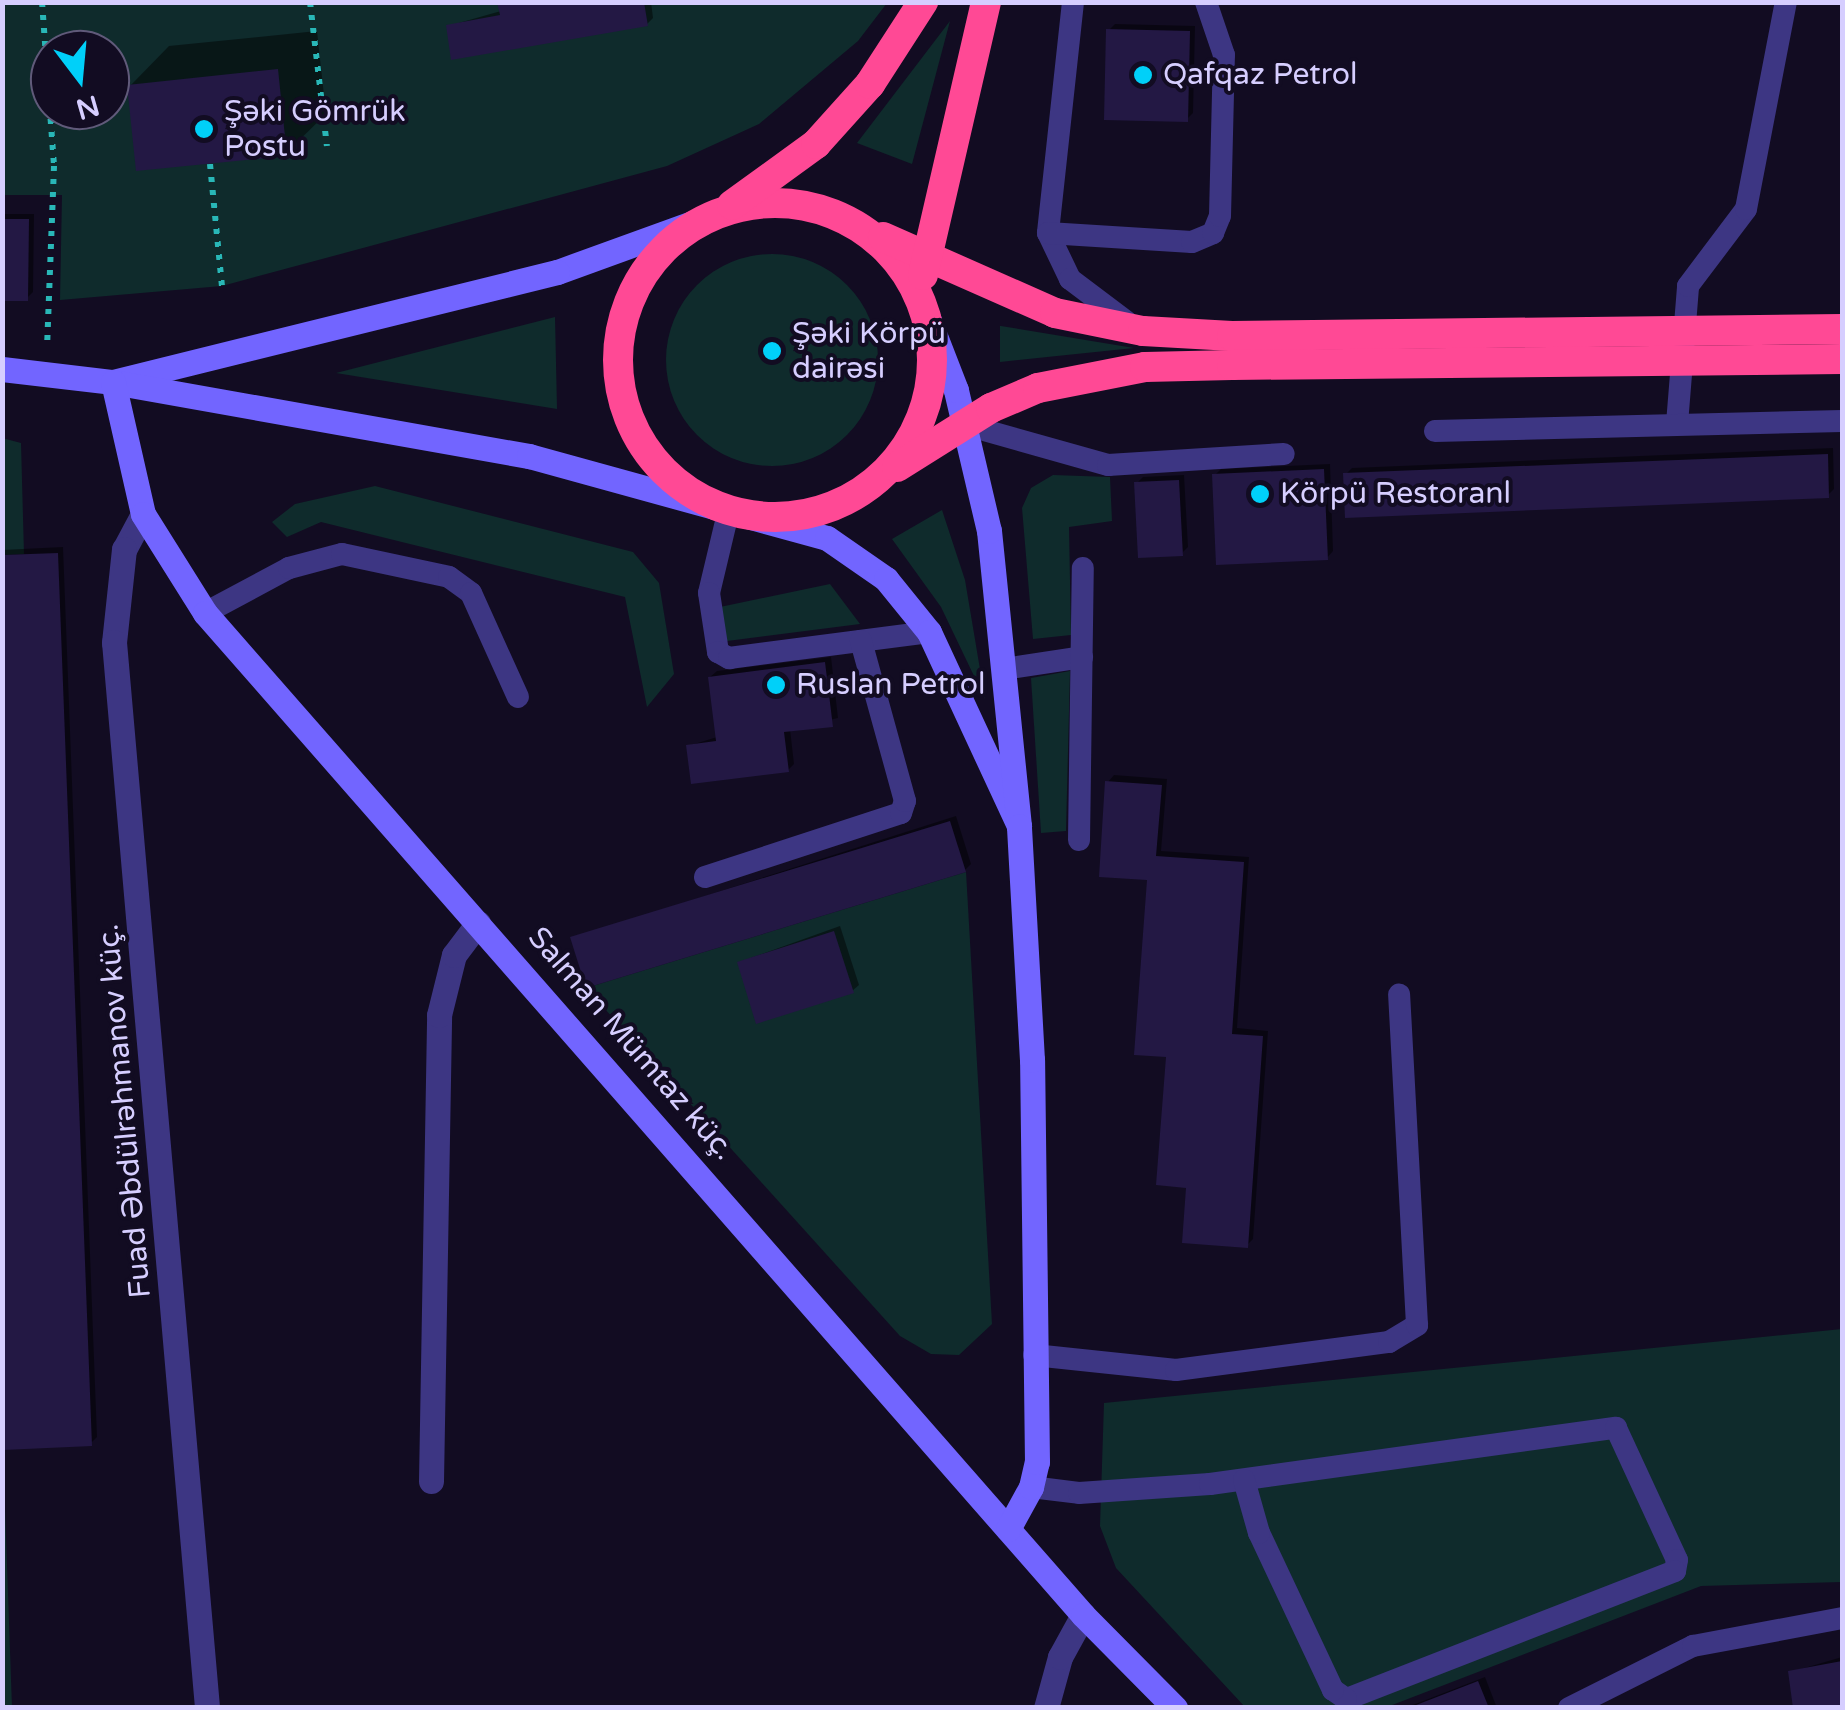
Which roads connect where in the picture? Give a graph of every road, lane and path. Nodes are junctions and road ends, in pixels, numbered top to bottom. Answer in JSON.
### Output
{"nodes":[{"id":1,"x":42,"y":2,"type":"edge"},
{"id":2,"x":310,"y":2,"type":"edge"},
{"id":3,"x":924,"y":2,"type":"edge"},
{"id":4,"x":986,"y":2,"type":"edge"},
{"id":5,"x":1073,"y":2,"type":"edge"},
{"id":6,"x":1206,"y":2,"type":"edge"},
{"id":7,"x":1786,"y":2,"type":"edge"},
{"id":8,"x":327,"y":146,"type":"dead end"},
{"id":9,"x":210,"y":164,"type":"dead end"},
{"id":10,"x":720,"y":213,"type":"junction"},
{"id":11,"x":837,"y":215,"type":"junction"},
{"id":12,"x":1048,"y":233,"type":"junction"},
{"id":13,"x":926,"y":258,"type":"junction"},
{"id":14,"x":222,"y":286,"type":"dead end"},
{"id":15,"x":920,"y":297,"type":"junction"},
{"id":16,"x":1842,"y":329,"type":"edge"},
{"id":17,"x":1143,"y":331,"type":"junction"},
{"id":18,"x":1232,"y":351,"type":"junction"},
{"id":19,"x":1842,"y":359,"type":"edge"},
{"id":20,"x":2,"y":369,"type":"edge"},
{"id":21,"x":46,"y":374,"type":"junction"},
{"id":22,"x":113,"y":382,"type":"junction"},
{"id":23,"x":1842,"y":421,"type":"edge"},
{"id":24,"x":1677,"y":424,"type":"junction"},
{"id":25,"x":966,"y":425,"type":"junction"},
{"id":26,"x":1435,"y":431,"type":"dead end"},
{"id":27,"x":1284,"y":454,"type":"dead end"},
{"id":28,"x":878,"y":479,"type":"junction"},
{"id":29,"x":729,"y":509,"type":"junction"},
{"id":30,"x":143,"y":514,"type":"junction"},
{"id":31,"x":1083,"y":568,"type":"dead end"},
{"id":32,"x":205,"y":613,"type":"junction"},
{"id":33,"x":929,"y":632,"type":"junction"},
{"id":34,"x":861,"y":641,"type":"junction"},
{"id":35,"x":1082,"y":657,"type":"junction"},
{"id":36,"x":1004,"y":669,"type":"junction"},
{"id":37,"x":518,"y":697,"type":"dead end"},
{"id":38,"x":1019,"y":826,"type":"junction"},
{"id":39,"x":1079,"y":840,"type":"dead end"},
{"id":40,"x":705,"y":877,"type":"dead end"},
{"id":41,"x":478,"y":923,"type":"junction"},
{"id":42,"x":1399,"y":994,"type":"dead end"},
{"id":43,"x":1034,"y":1355,"type":"junction"},
{"id":44,"x":1244,"y":1480,"type":"junction"},
{"id":45,"x":431,"y":1481,"type":"dead end"},
{"id":46,"x":1031,"y":1488,"type":"junction"},
{"id":47,"x":1008,"y":1528,"type":"junction"},
{"id":48,"x":1083,"y":1615,"type":"junction"},
{"id":49,"x":1842,"y":1618,"type":"edge"},
{"id":50,"x":207,"y":1708,"type":"edge"},
{"id":51,"x":1046,"y":1708,"type":"edge"},
{"id":52,"x":1174,"y":1708,"type":"edge"},
{"id":53,"x":1569,"y":1708,"type":"edge"}],
"edges":[{"from":1,"to":21,"type":"path"},
{"from":2,"to":8,"type":"path"},
{"from":3,"to":10,"type":"highway"},
{"from":4,"to":13,"type":"highway"},
{"from":5,"to":12,"type":"lane"},
{"from":6,"to":12,"type":"lane"},
{"from":7,"to":24,"type":"lane"},
{"from":9,"to":14,"type":"path"},
{"from":10,"to":11,"type":"highway"},
{"from":10,"to":22,"type":"street"},
{"from":10,"to":29,"type":"highway"},
{"from":11,"to":13,"type":"highway"},
{"from":11,"to":15,"type":"highway"},
{"from":12,"to":17,"type":"lane"},
{"from":13,"to":15,"type":"highway"},
{"from":13,"to":17,"type":"highway"},
{"from":15,"to":25,"type":"street"},
{"from":15,"to":28,"type":"highway"},
{"from":16,"to":18,"type":"highway","bridge":true},
{"from":17,"to":18,"type":"highway"},
{"from":18,"to":19,"type":"highway","bridge":true},
{"from":18,"to":25,"type":"highway"},
{"from":20,"to":21,"type":"street"},
{"from":21,"to":22,"type":"street"},
{"from":22,"to":29,"type":"street"},
{"from":22,"to":30,"type":"street","name":"Salman Mümtaz küç."},
{"from":23,"to":24,"type":"lane"},
{"from":24,"to":26,"type":"lane"},
{"from":25,"to":27,"type":"lane"},
{"from":25,"to":28,"type":"highway"},
{"from":25,"to":36,"type":"street"},
{"from":28,"to":29,"type":"highway"},
{"from":29,"to":33,"type":"street"},
{"from":29,"to":34,"type":"lane"},
{"from":30,"to":32,"type":"street","name":"Salman Mümtaz küç."},
{"from":30,"to":50,"type":"street","name":"Fuad Əbdülrəhmanov küç."},
{"from":31,"to":35,"type":"lane"},
{"from":32,"to":37,"type":"lane"},
{"from":32,"to":41,"type":"street","name":"Salman Mümtaz küç."},
{"from":33,"to":34,"type":"lane"},
{"from":33,"to":38,"type":"street"},
{"from":34,"to":40,"type":"lane"},
{"from":35,"to":36,"type":"lane"},
{"from":35,"to":39,"type":"lane"},
{"from":36,"to":38,"type":"street"},
{"from":38,"to":43,"type":"street"},
{"from":41,"to":45,"type":"street"},
{"from":41,"to":47,"type":"street","name":"Salman Mümtaz küç."},
{"from":42,"to":43,"type":"lane"},
{"from":43,"to":46,"type":"street"},
{"from":44,"to":44,"type":"lane"},
{"from":44,"to":46,"type":"lane"},
{"from":46,"to":47,"type":"street"},
{"from":47,"to":48,"type":"street","name":"Salman Mümtaz küç."},
{"from":48,"to":51,"type":"street"},
{"from":48,"to":52,"type":"street","name":"Salman Mümtaz küç."},
{"from":49,"to":53,"type":"lane"}]}
